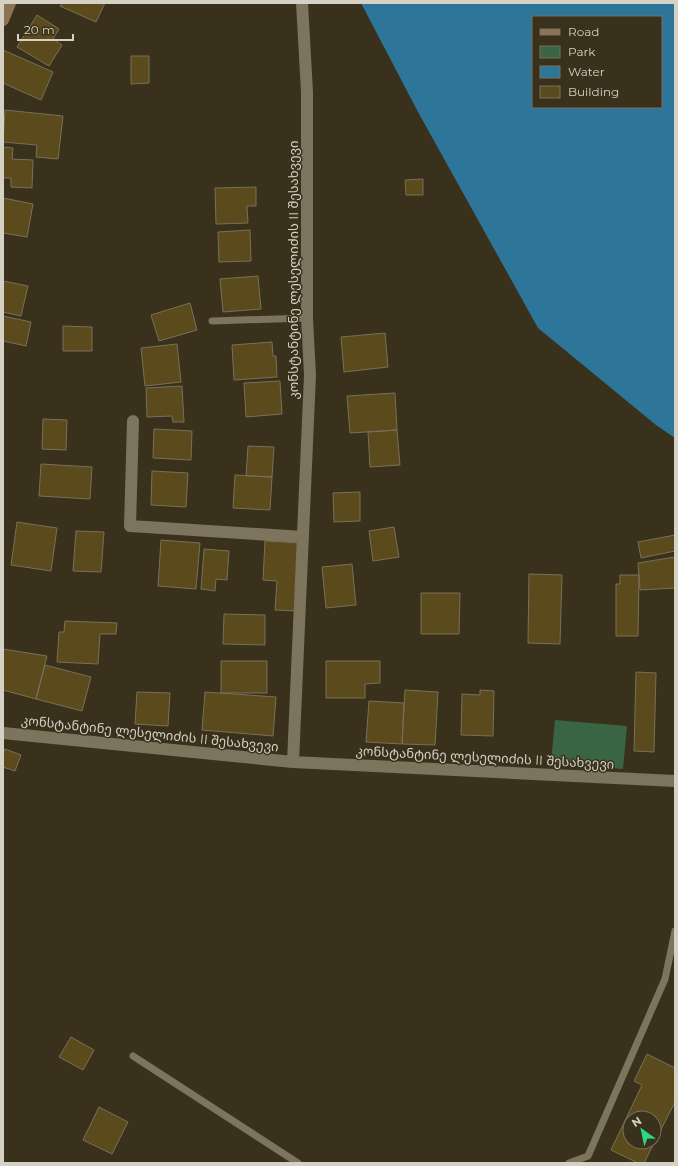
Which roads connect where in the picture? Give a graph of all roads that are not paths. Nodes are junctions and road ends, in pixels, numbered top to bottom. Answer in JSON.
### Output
{"nodes":[{"id":1,"x":10,"y":3,"type":"edge"},
{"id":2,"x":302,"y":3,"type":"edge"},
{"id":3,"x":3,"y":20,"type":"edge"},
{"id":4,"x":307,"y":318,"type":"junction"},
{"id":5,"x":212,"y":320,"type":"dead end"},
{"id":6,"x":133,"y":421,"type":"dead end"},
{"id":7,"x":303,"y":537,"type":"junction"},
{"id":8,"x":3,"y":733,"type":"edge"},
{"id":9,"x":293,"y":762,"type":"junction"},
{"id":10,"x":675,"y":781,"type":"edge"},
{"id":11,"x":675,"y":931,"type":"edge"},
{"id":12,"x":133,"y":1056,"type":"dead end"},
{"id":13,"x":298,"y":1163,"type":"edge"},
{"id":14,"x":569,"y":1163,"type":"edge"}],
"edges":[{"from":1,"to":3,"type":"main road"},
{"from":2,"to":4,"type":"street","name":"კონსტანტინე ლესელიძის II შესახვევი"},
{"from":4,"to":5,"type":"lane"},
{"from":4,"to":7,"type":"street","name":"კონსტანტინე ლესელიძის II შესახვევი"},
{"from":6,"to":7,"type":"street"},
{"from":7,"to":9,"type":"street","name":"კონსტანტინე ლესელიძის II შესახვევი"},
{"from":8,"to":9,"type":"street","name":"კონსტანტინე ლესელიძის II შესახვევი"},
{"from":9,"to":10,"type":"street","name":"კონსტანტინე ლესელიძის II შესახვევი"},
{"from":11,"to":14,"type":"lane"},
{"from":12,"to":13,"type":"lane"}]}
